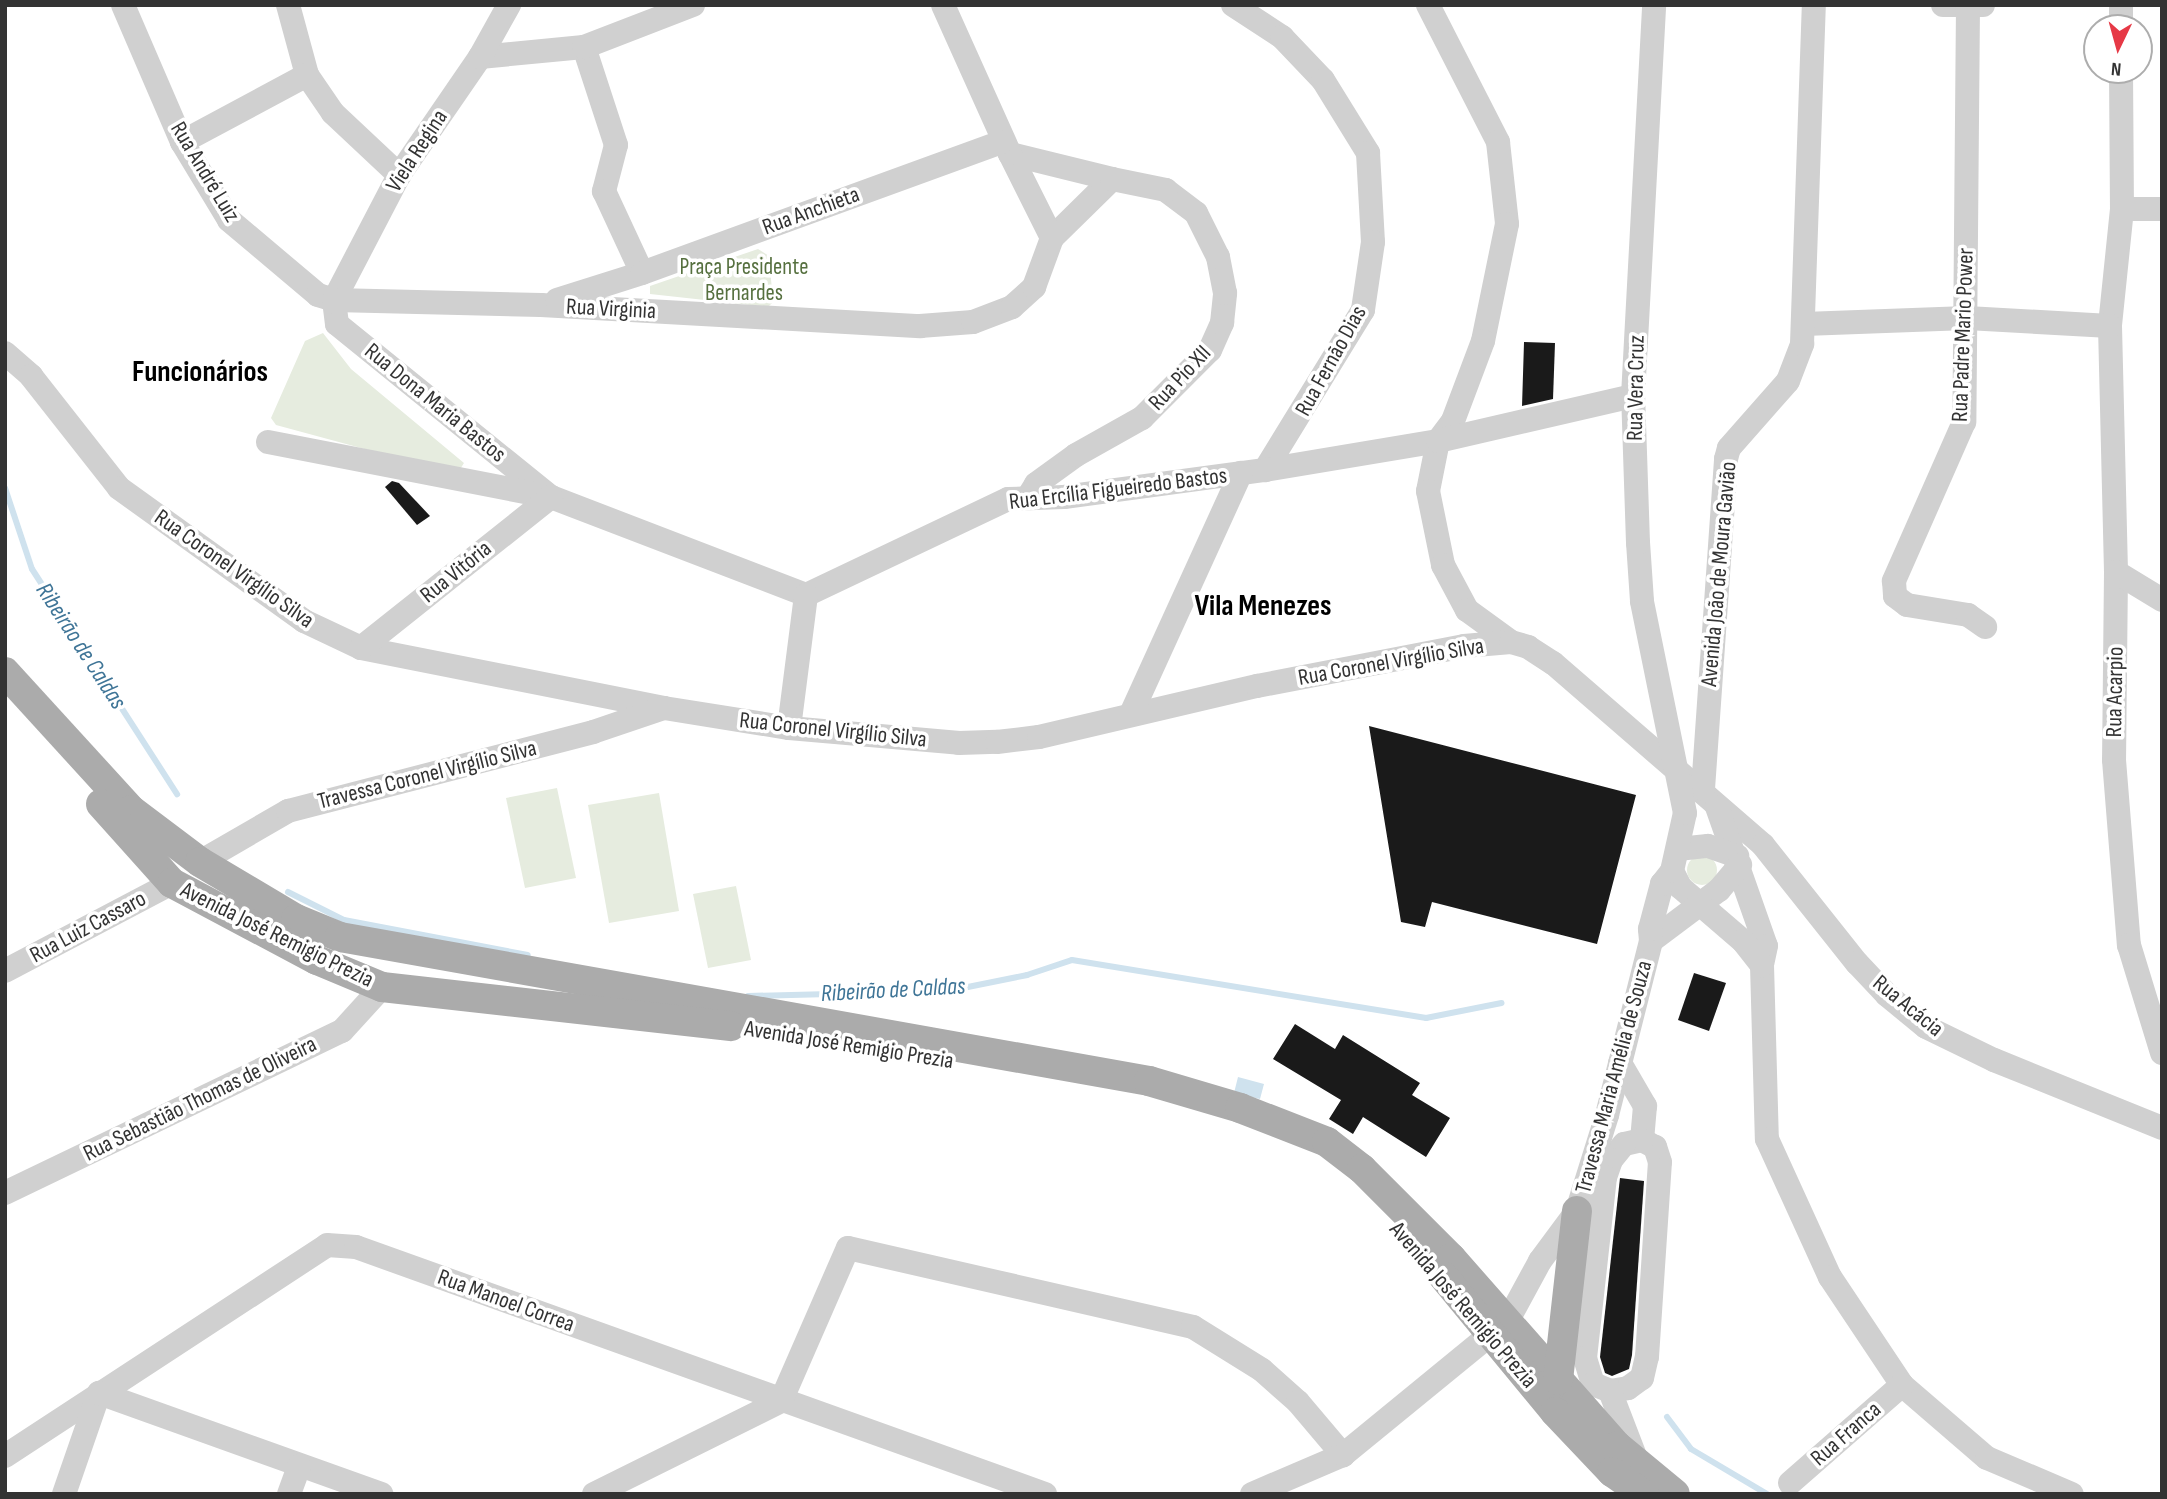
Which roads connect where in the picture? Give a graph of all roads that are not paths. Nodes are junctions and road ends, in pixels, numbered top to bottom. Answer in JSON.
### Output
{"nodes":[{"id":1,"x":123,"y":5,"type":"edge"},
{"id":2,"x":288,"y":5,"type":"edge"},
{"id":3,"x":509,"y":5,"type":"edge"},
{"id":4,"x":693,"y":5,"type":"edge"},
{"id":5,"x":943,"y":5,"type":"edge"},
{"id":6,"x":1233,"y":5,"type":"edge"},
{"id":7,"x":1428,"y":5,"type":"edge"},
{"id":8,"x":1654,"y":5,"type":"edge"},
{"id":9,"x":1814,"y":5,"type":"edge"},
{"id":10,"x":1943,"y":5,"type":"edge"},
{"id":11,"x":1973,"y":6,"type":"edge"},
{"id":12,"x":584,"y":47,"type":"junction"},
{"id":13,"x":480,"y":57,"type":"junction"},
{"id":14,"x":307,"y":75,"type":"junction"},
{"id":15,"x":2121,"y":84,"type":"edge"},
{"id":16,"x":182,"y":142,"type":"junction"},
{"id":17,"x":1005,"y":148,"type":"junction"},
{"id":18,"x":399,"y":175,"type":"junction"},
{"id":19,"x":1112,"y":179,"type":"junction"},
{"id":20,"x":2122,"y":209,"type":"junction"},
{"id":21,"x":2162,"y":209,"type":"edge"},
{"id":22,"x":1052,"y":238,"type":"junction"},
{"id":23,"x":642,"y":273,"type":"junction"},
{"id":24,"x":334,"y":300,"type":"junction"},
{"id":25,"x":541,"y":305,"type":"junction"},
{"id":26,"x":1967,"y":318,"type":"junction"},
{"id":27,"x":1804,"y":324,"type":"junction"},
{"id":28,"x":2110,"y":327,"type":"junction"},
{"id":29,"x":5,"y":353,"type":"edge"},
{"id":30,"x":1633,"y":396,"type":"junction"},
{"id":31,"x":1438,"y":440,"type":"junction"},
{"id":32,"x":268,"y":442,"type":"dead end"},
{"id":33,"x":1253,"y":472,"type":"junction"},
{"id":34,"x":551,"y":497,"type":"junction"},
{"id":35,"x":1028,"y":497,"type":"junction"},
{"id":36,"x":2116,"y":572,"type":"junction"},
{"id":37,"x":806,"y":596,"type":"junction"},
{"id":38,"x":2162,"y":600,"type":"edge"},
{"id":39,"x":1985,"y":627,"type":"dead end"},
{"id":40,"x":1511,"y":642,"type":"junction"},
{"id":41,"x":361,"y":648,"type":"junction"},
{"id":42,"x":5,"y":672,"type":"edge"},
{"id":43,"x":594,"y":692,"type":"junction"},
{"id":44,"x":5,"y":696,"type":"edge"},
{"id":45,"x":664,"y":708,"type":"junction"},
{"id":46,"x":1131,"y":714,"type":"junction"},
{"id":47,"x":789,"y":728,"type":"junction"},
{"id":48,"x":593,"y":732,"type":"junction"},
{"id":49,"x":1675,"y":767,"type":"junction"},
{"id":50,"x":1709,"y":795,"type":"junction"},
{"id":51,"x":1675,"y":860,"type":"junction"},
{"id":52,"x":1738,"y":861,"type":"junction"},
{"id":53,"x":200,"y":862,"type":"junction"},
{"id":54,"x":172,"y":883,"type":"junction"},
{"id":55,"x":1700,"y":904,"type":"junction"},
{"id":56,"x":1651,"y":941,"type":"junction"},
{"id":57,"x":1762,"y":965,"type":"junction"},
{"id":58,"x":5,"y":971,"type":"edge"},
{"id":59,"x":382,"y":987,"type":"junction"},
{"id":60,"x":2162,"y":1052,"type":"edge"},
{"id":61,"x":1620,"y":1063,"type":"junction"},
{"id":62,"x":2162,"y":1128,"type":"edge"},
{"id":63,"x":1642,"y":1140,"type":"junction"},
{"id":64,"x":5,"y":1193,"type":"edge"},
{"id":65,"x":1577,"y":1212,"type":"junction"},
{"id":66,"x":1500,"y":1328,"type":"junction"},
{"id":67,"x":1558,"y":1380,"type":"junction"},
{"id":68,"x":1902,"y":1385,"type":"junction"},
{"id":69,"x":1610,"y":1391,"type":"junction"},
{"id":70,"x":99,"y":1392,"type":"junction"},
{"id":71,"x":781,"y":1401,"type":"junction"},
{"id":72,"x":1343,"y":1455,"type":"junction"},
{"id":73,"x":5,"y":1456,"type":"edge"},
{"id":74,"x":299,"y":1466,"type":"junction"},
{"id":75,"x":1642,"y":1482,"type":"edge"},
{"id":76,"x":1790,"y":1483,"type":"dead end"},
{"id":77,"x":64,"y":1494,"type":"edge"},
{"id":78,"x":289,"y":1494,"type":"edge"},
{"id":79,"x":381,"y":1494,"type":"edge"},
{"id":80,"x":594,"y":1494,"type":"edge"},
{"id":81,"x":1045,"y":1494,"type":"edge"},
{"id":82,"x":1252,"y":1494,"type":"edge"},
{"id":83,"x":1675,"y":1494,"type":"edge"},
{"id":84,"x":2072,"y":1494,"type":"edge"}],
"edges":[{"from":1,"to":16,"type":"street","name":"Rua André Luiz"},
{"from":2,"to":14,"type":"street"},
{"from":3,"to":13,"type":"street","name":"Viela Regina"},
{"from":4,"to":12,"type":"street"},
{"from":5,"to":17,"type":"street"},
{"from":6,"to":33,"type":"street","name":"Rua Fernão Dias"},
{"from":7,"to":31,"type":"street"},
{"from":8,"to":30,"type":"street","name":"Rua Vera Cruz"},
{"from":9,"to":27,"type":"street","name":"Avenida João de Moura Gavião"},
{"from":10,"to":11,"type":"street"},
{"from":11,"to":26,"type":"street","name":"Rua Padre Mario Power"},
{"from":12,"to":13,"type":"street"},
{"from":12,"to":23,"type":"street"},
{"from":13,"to":18,"type":"street","name":"Viela Regina"},
{"from":14,"to":16,"type":"street"},
{"from":14,"to":18,"type":"street"},
{"from":15,"to":20,"type":"street","name":"Rua Acarpio"},
{"from":16,"to":24,"type":"street","name":"Rua André Luiz"},
{"from":17,"to":19,"type":"street","name":"Rua Pio XII"},
{"from":17,"to":22,"type":"street"},
{"from":17,"to":23,"type":"street","name":"Rua Anchieta"},
{"from":18,"to":24,"type":"street","name":"Viela Regina"},
{"from":19,"to":22,"type":"street"},
{"from":19,"to":35,"type":"street","name":"Rua Pio XII"},
{"from":20,"to":21,"type":"street"},
{"from":20,"to":28,"type":"street","name":"Rua Acarpio"},
{"from":22,"to":25,"type":"street","name":"Rua Virginia"},
{"from":23,"to":25,"type":"street","name":"Rua Anchieta"},
{"from":24,"to":25,"type":"street","name":"Rua Virginia"},
{"from":24,"to":34,"type":"street","name":"Rua Dona Maria Bastos"},
{"from":26,"to":27,"type":"street"},
{"from":26,"to":28,"type":"street"},
{"from":26,"to":39,"type":"street","name":"Rua Padre Mario Power"},
{"from":27,"to":50,"type":"street","name":"Avenida João de Moura Gavião"},
{"from":28,"to":36,"type":"street","name":"Rua Acarpio"},
{"from":29,"to":41,"type":"street","name":"Rua Coronel Virgílio Silva"},
{"from":30,"to":31,"type":"street","name":"Rua Ercília Figueiredo Bastos"},
{"from":30,"to":49,"type":"street","name":"Rua Vera Cruz"},
{"from":31,"to":33,"type":"street","name":"Rua Ercília Figueiredo Bastos"},
{"from":31,"to":40,"type":"street"},
{"from":32,"to":34,"type":"street"},
{"from":33,"to":35,"type":"street","name":"Rua Ercília Figueiredo Bastos"},
{"from":33,"to":46,"type":"street","name":"Rua Fernão Dias"},
{"from":34,"to":37,"type":"street"},
{"from":34,"to":41,"type":"street","name":"Rua Vitória"},
{"from":35,"to":37,"type":"street","name":"Rua Ercília Figueiredo Bastos"},
{"from":36,"to":38,"type":"street"},
{"from":36,"to":60,"type":"street","name":"Rua Acarpio"},
{"from":37,"to":47,"type":"street"},
{"from":40,"to":46,"type":"street","name":"Rua Coronel Virgílio Silva"},
{"from":40,"to":49,"type":"street","name":"Rua Coronel Virgílio Silva"},
{"from":41,"to":43,"type":"street","name":"Rua Coronel Virgílio Silva"},
{"from":42,"to":53,"type":"main road","name":"Avenida José Remigio Prezia"},
{"from":43,"to":45,"type":"street","name":"Rua Coronel Virgílio Silva"},
{"from":43,"to":48,"type":"street"},
{"from":44,"to":54,"type":"main road","name":"Avenida José Remigio Prezia"},
{"from":45,"to":47,"type":"street","name":"Rua Coronel Virgílio Silva"},
{"from":45,"to":48,"type":"street","name":"Travessa Coronel Virgílio Silva"},
{"from":46,"to":47,"type":"street","name":"Rua Coronel Virgílio Silva"},
{"from":48,"to":53,"type":"street","name":"Travessa Coronel Virgílio Silva"},
{"from":49,"to":50,"type":"street","name":"Rua Coronel Virgílio Silva"},
{"from":49,"to":51,"type":"street","name":"Rua Vera Cruz"},
{"from":50,"to":52,"type":"street"},
{"from":50,"to":62,"type":"street","name":"Rua Acácia"},
{"from":51,"to":52,"type":"street"},
{"from":51,"to":55,"type":"street"},
{"from":51,"to":56,"type":"street","name":"Travessa Maria Amélia de Souza"},
{"from":52,"to":55,"type":"street"},
{"from":52,"to":57,"type":"street"},
{"from":53,"to":66,"type":"main road","name":"Avenida José Remigio Prezia"},
{"from":54,"to":58,"type":"street","name":"Rua Luiz Cassaro"},
{"from":54,"to":59,"type":"main road","name":"Avenida José Remigio Prezia"},
{"from":55,"to":56,"type":"street"},
{"from":55,"to":57,"type":"street"},
{"from":56,"to":61,"type":"street","name":"Travessa Maria Amélia de Souza"},
{"from":57,"to":68,"type":"street"},
{"from":59,"to":64,"type":"street","name":"Rua Sebastião Thomas de Oliveira"},
{"from":59,"to":66,"type":"main road","name":"Avenida José Remigio Prezia"},
{"from":61,"to":63,"type":"street"},
{"from":61,"to":65,"type":"street","name":"Travessa Maria Amélia de Souza"},
{"from":63,"to":69,"type":"street"},
{"from":63,"to":69,"type":"street"},
{"from":65,"to":66,"type":"street","name":"Travessa Maria Amélia de Souza"},
{"from":65,"to":67,"type":"main road"},
{"from":66,"to":67,"type":"main road","name":"Avenida José Remigio Prezia"},
{"from":66,"to":72,"type":"street"},
{"from":66,"to":75,"type":"main road","name":"Avenida José Remigio Prezia"},
{"from":67,"to":75,"type":"main road","name":"Avenida José Remigio Prezia"},
{"from":68,"to":76,"type":"street","name":"Rua Franca"},
{"from":68,"to":84,"type":"street"},
{"from":69,"to":75,"type":"street"},
{"from":70,"to":71,"type":"street","name":"Rua Manoel Correa"},
{"from":70,"to":73,"type":"street","name":"Rua Manoel Correa"},
{"from":70,"to":74,"type":"street"},
{"from":70,"to":77,"type":"street"},
{"from":71,"to":72,"type":"street"},
{"from":71,"to":80,"type":"street"},
{"from":71,"to":81,"type":"street","name":"Rua Manoel Correa"},
{"from":72,"to":82,"type":"street"},
{"from":74,"to":78,"type":"street"},
{"from":74,"to":79,"type":"street"},
{"from":75,"to":83,"type":"main road","name":"Avenida José Remigio Prezia"}]}
